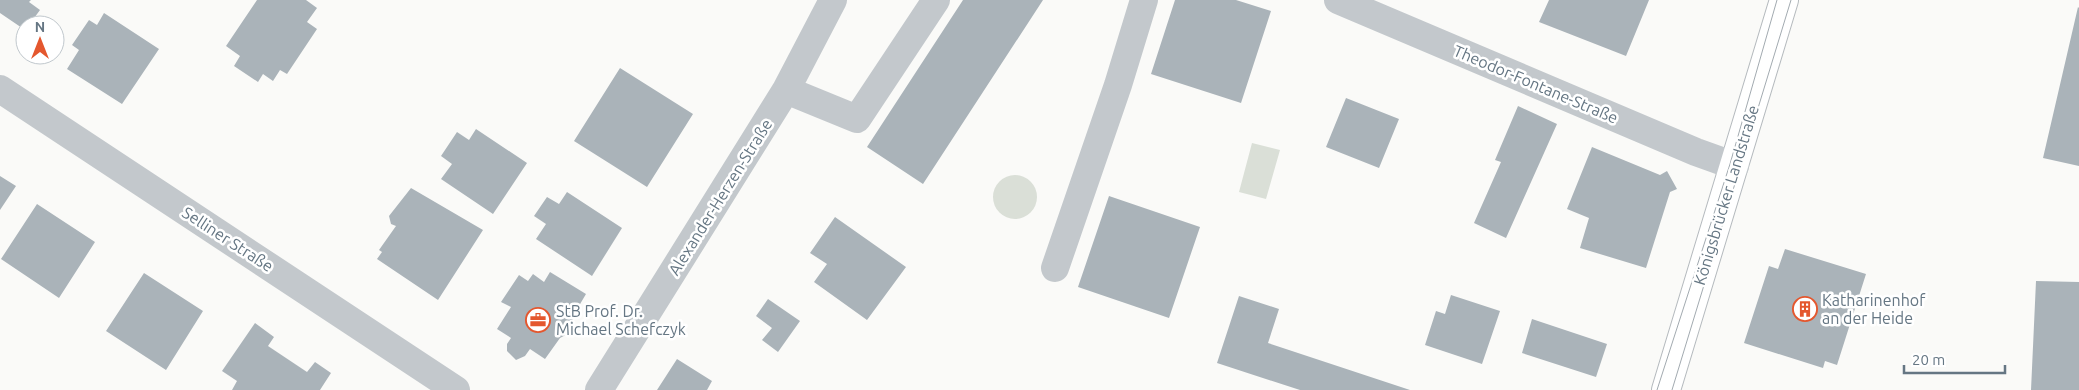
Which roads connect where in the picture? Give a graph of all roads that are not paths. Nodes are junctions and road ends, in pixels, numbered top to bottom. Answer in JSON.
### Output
{"nodes":[{"id":1,"x":833,"y":0,"type":"edge"},
{"id":2,"x":936,"y":0,"type":"edge"},
{"id":3,"x":1144,"y":0,"type":"edge"},
{"id":4,"x":1338,"y":0,"type":"edge"},
{"id":5,"x":1784,"y":0,"type":"edge"},
{"id":6,"x":0,"y":89,"type":"edge"},
{"id":7,"x":786,"y":90,"type":"junction"},
{"id":8,"x":1736,"y":166,"type":"junction"},
{"id":9,"x":1055,"y":268,"type":"dead end"},
{"id":10,"x":456,"y":390,"type":"edge"},
{"id":11,"x":599,"y":390,"type":"edge"},
{"id":12,"x":1666,"y":390,"type":"edge"}],
"edges":[{"from":1,"to":7,"type":"street","name":"Alexander-Herzen-Straße"},
{"from":2,"to":7,"type":"street"},
{"from":3,"to":9,"type":"street"},
{"from":4,"to":8,"type":"street","name":"Theodor-Fontane-Straße"},
{"from":5,"to":8,"type":"main road","name":"Königsbrücker Landstraße"},
{"from":6,"to":10,"type":"street","name":"Selliner Straße"},
{"from":7,"to":11,"type":"street","name":"Alexander-Herzen-Straße"},
{"from":8,"to":12,"type":"main road","name":"Königsbrücker Landstraße"}]}
